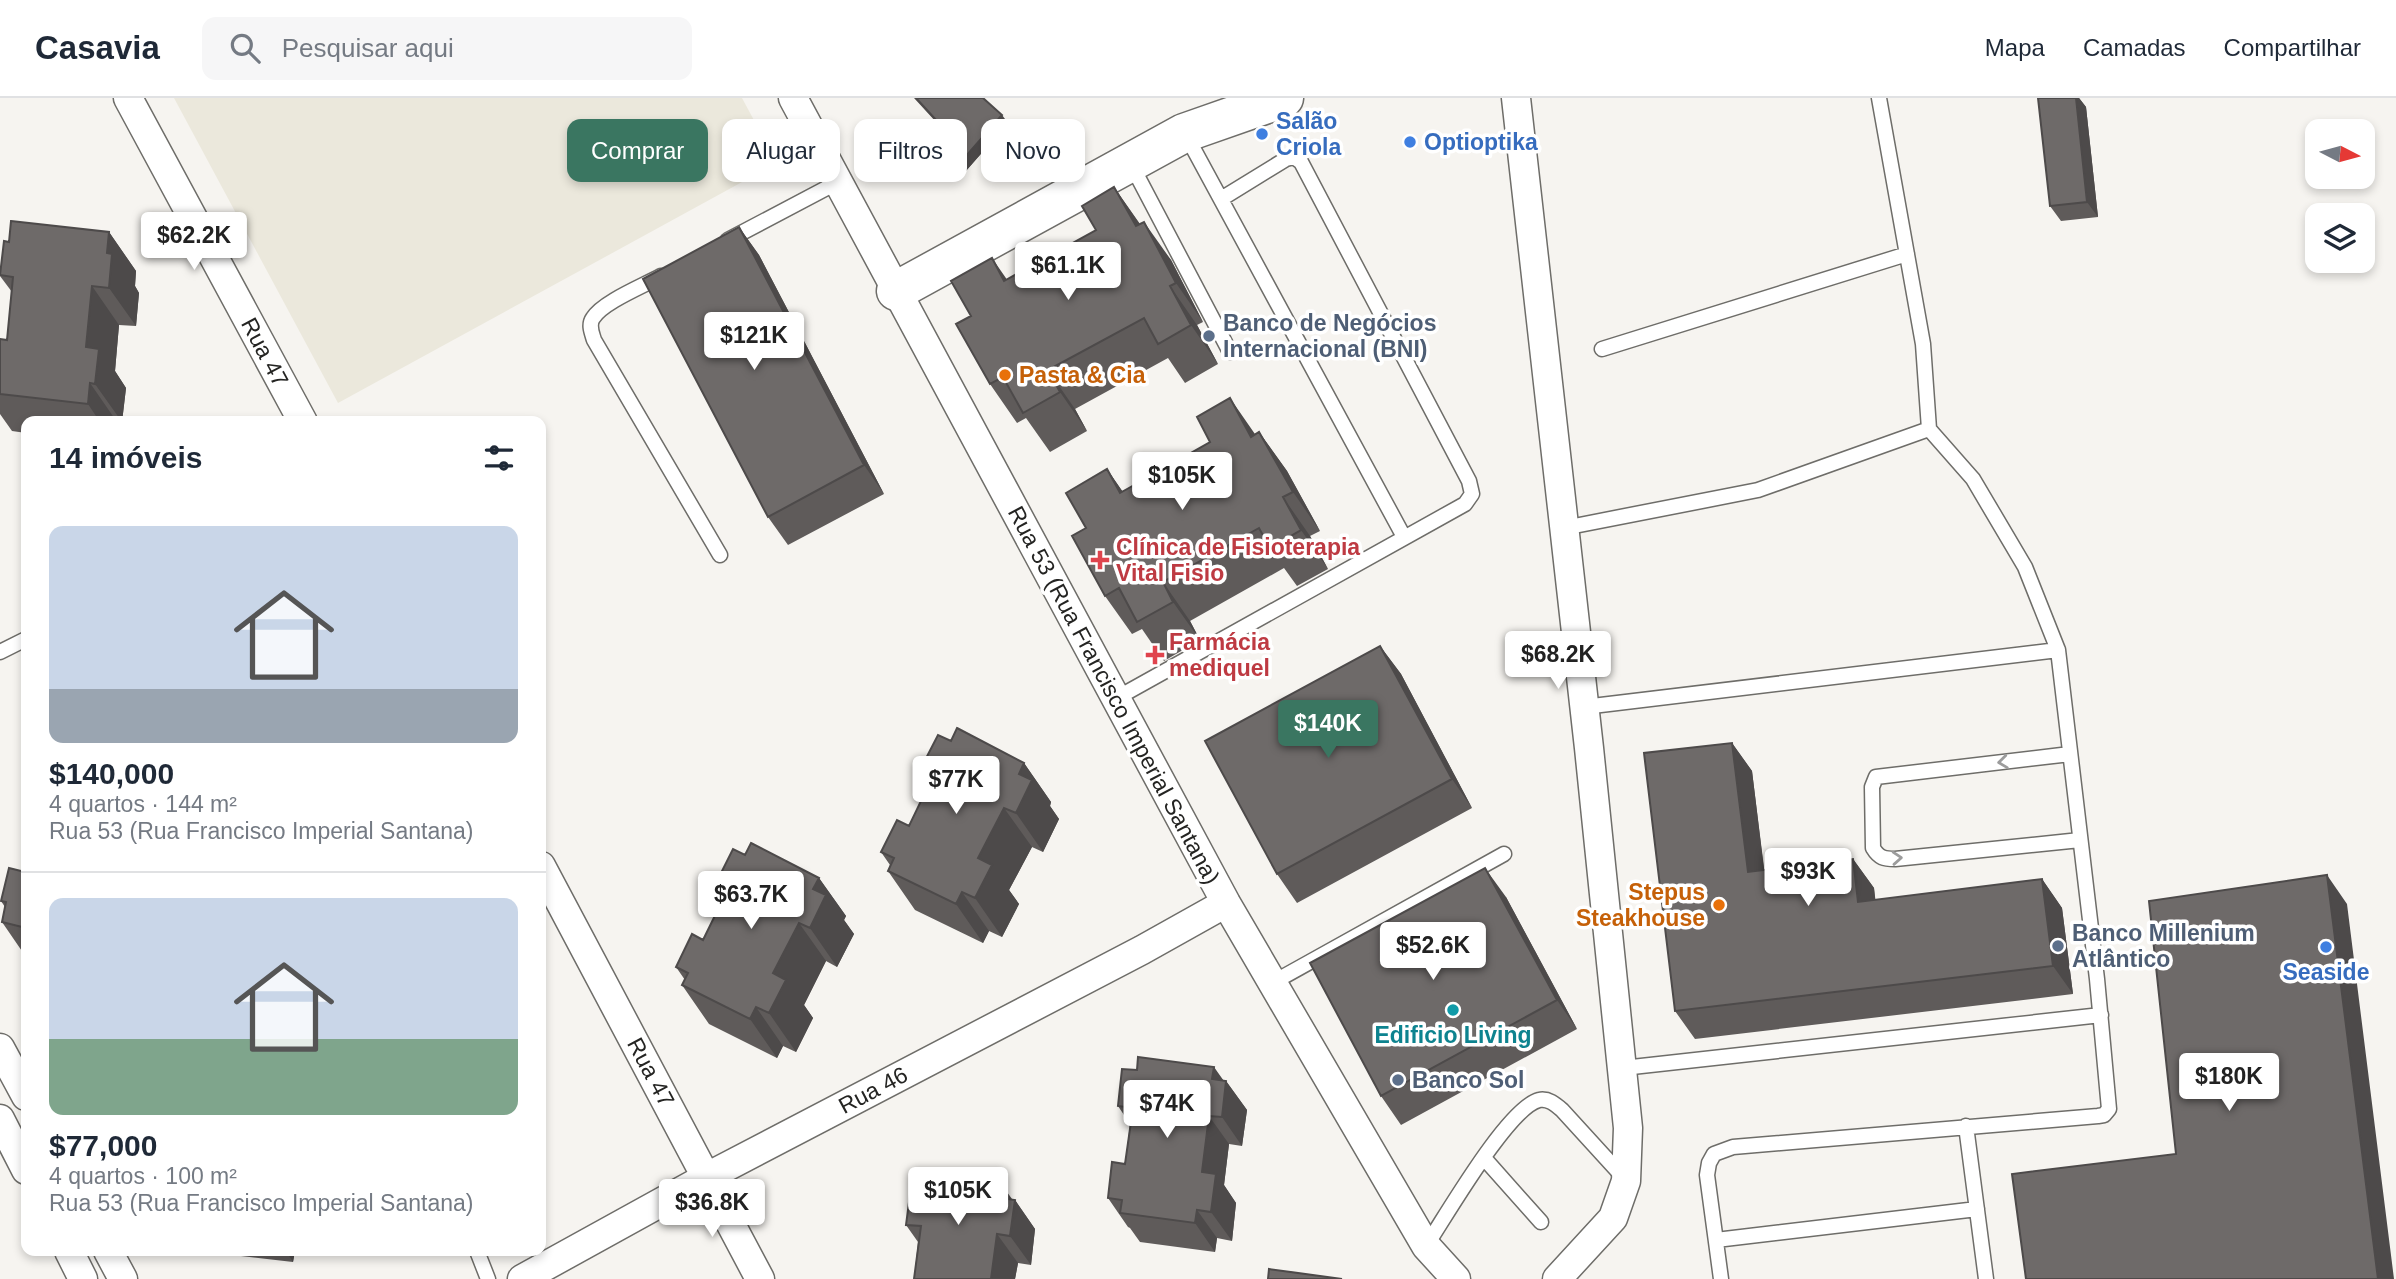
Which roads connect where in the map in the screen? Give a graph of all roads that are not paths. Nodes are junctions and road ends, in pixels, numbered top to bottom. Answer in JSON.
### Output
{"nodes":[{"id":1,"x":128,"y":98,"type":"edge"},
{"id":2,"x":793,"y":98,"type":"edge"},
{"id":3,"x":1284,"y":98,"type":"edge"},
{"id":4,"x":1516,"y":98,"type":"edge"},
{"id":5,"x":1880,"y":98,"type":"edge"},
{"id":6,"x":804,"y":119,"type":"edge"},
{"id":7,"x":1184,"y":132,"type":"junction"},
{"id":8,"x":1130,"y":163,"type":"junction"},
{"id":9,"x":838,"y":182,"type":"joint"},
{"id":10,"x":1221,"y":199,"type":"junction"},
{"id":11,"x":720,"y":245,"type":"edge"},
{"id":12,"x":1907,"y":254,"type":"junction"},
{"id":13,"x":673,"y":270,"type":"edge"},
{"id":14,"x":896,"y":291,"type":"junction"},
{"id":15,"x":1602,"y":349,"type":"dead end"},
{"id":16,"x":1230,"y":352,"type":"dead end"},
{"id":17,"x":300,"y":416,"type":"edge"},
{"id":18,"x":1929,"y":429,"type":"junction"},
{"id":19,"x":1564,"y":528,"type":"junction"},
{"id":20,"x":1404,"y":537,"type":"junction"},
{"id":21,"x":720,"y":555,"type":"dead end"},
{"id":22,"x":21,"y":642,"type":"edge"},
{"id":23,"x":2058,"y":650,"type":"junction"},
{"id":24,"x":0,"y":652,"type":"edge"},
{"id":25,"x":1115,"y":699,"type":"junction"},
{"id":26,"x":1584,"y":707,"type":"junction"},
{"id":27,"x":2070,"y":754,"type":"junction"},
{"id":28,"x":2080,"y":840,"type":"junction"},
{"id":29,"x":1504,"y":854,"type":"dead end"},
{"id":30,"x":546,"y":875,"type":"edge"},
{"id":31,"x":1226,"y":903,"type":"junction"},
{"id":32,"x":1272,"y":983,"type":"junction"},
{"id":33,"x":2101,"y":1015,"type":"junction"},
{"id":34,"x":0,"y":1048,"type":"edge"},
{"id":35,"x":1623,"y":1068,"type":"junction"},
{"id":36,"x":17,"y":1098,"type":"edge"},
{"id":37,"x":0,"y":1119,"type":"edge"},
{"id":38,"x":1966,"y":1126,"type":"junction"},
{"id":39,"x":1484,"y":1158,"type":"junction"},
{"id":40,"x":21,"y":1160,"type":"edge"},
{"id":41,"x":707,"y":1177,"type":"junction"},
{"id":42,"x":1626,"y":1181,"type":"junction"},
{"id":43,"x":1977,"y":1209,"type":"junction"},
{"id":44,"x":1541,"y":1222,"type":"dead end"},
{"id":45,"x":1716,"y":1240,"type":"junction"},
{"id":46,"x":1426,"y":1246,"type":"junction"},
{"id":47,"x":72,"y":1256,"type":"edge"},
{"id":48,"x":111,"y":1256,"type":"edge"},
{"id":49,"x":479,"y":1256,"type":"edge"},
{"id":50,"x":83,"y":1279,"type":"edge"},
{"id":51,"x":123,"y":1279,"type":"edge"},
{"id":52,"x":488,"y":1279,"type":"edge"},
{"id":53,"x":522,"y":1279,"type":"edge"},
{"id":54,"x":760,"y":1279,"type":"edge"},
{"id":55,"x":1456,"y":1279,"type":"edge"},
{"id":56,"x":1557,"y":1279,"type":"edge"},
{"id":57,"x":1721,"y":1279,"type":"edge"},
{"id":58,"x":1986,"y":1279,"type":"edge"}],
"edges":[{"from":1,"to":17,"type":"street","name":"Rua 47"},
{"from":2,"to":6,"type":"street","name":"Rua 53 (Rua Francisco Imperial Santana)"},
{"from":3,"to":7,"type":"street"},
{"from":4,"to":19,"type":"street"},
{"from":5,"to":12,"type":"lane"},
{"from":7,"to":8,"type":"street"},
{"from":7,"to":10,"type":"lane"},
{"from":8,"to":14,"type":"street"},
{"from":8,"to":16,"type":"lane"},
{"from":9,"to":11,"type":"lane"},
{"from":9,"to":14,"type":"street","name":"Rua 53 (Rua Francisco Imperial Santana)"},
{"from":10,"to":20,"type":"lane"},
{"from":10,"to":20,"type":"lane"},
{"from":12,"to":15,"type":"lane"},
{"from":12,"to":18,"type":"lane"},
{"from":13,"to":21,"type":"lane"},
{"from":14,"to":25,"type":"street","name":"Rua 53 (Rua Francisco Imperial Santana)"},
{"from":18,"to":19,"type":"lane"},
{"from":18,"to":23,"type":"lane"},
{"from":19,"to":26,"type":"street"},
{"from":20,"to":25,"type":"lane"},
{"from":22,"to":24,"type":"lane"},
{"from":23,"to":26,"type":"lane"},
{"from":23,"to":27,"type":"lane"},
{"from":25,"to":31,"type":"street","name":"Rua 53 (Rua Francisco Imperial Santana)"},
{"from":26,"to":35,"type":"street"},
{"from":27,"to":28,"type":"lane"},
{"from":27,"to":28,"type":"lane","one_way":true},
{"from":28,"to":33,"type":"lane"},
{"from":29,"to":32,"type":"lane"},
{"from":30,"to":41,"type":"street","name":"Rua 47"},
{"from":31,"to":32,"type":"street","name":"Rua 53 (Rua Francisco Imperial Santana)"},
{"from":31,"to":41,"type":"street","name":"Rua 46"},
{"from":32,"to":46,"type":"street","name":"Rua 53 (Rua Francisco Imperial Santana)"},
{"from":33,"to":35,"type":"lane"},
{"from":33,"to":38,"type":"lane"},
{"from":34,"to":36,"type":"street"},
{"from":35,"to":42,"type":"street"},
{"from":37,"to":40,"type":"street"},
{"from":38,"to":43,"type":"lane"},
{"from":38,"to":45,"type":"lane"},
{"from":39,"to":42,"type":"lane"},
{"from":39,"to":44,"type":"lane"},
{"from":39,"to":46,"type":"lane"},
{"from":41,"to":53,"type":"street","name":"Rua 46"},
{"from":41,"to":54,"type":"street","name":"Rua 47"},
{"from":42,"to":56,"type":"street"},
{"from":43,"to":45,"type":"lane"},
{"from":43,"to":58,"type":"lane"},
{"from":45,"to":57,"type":"lane"},
{"from":46,"to":55,"type":"street","name":"Rua 53 (Rua Francisco Imperial Santana)"},
{"from":47,"to":50,"type":"street"},
{"from":48,"to":51,"type":"street"},
{"from":49,"to":52,"type":"lane"}]}
